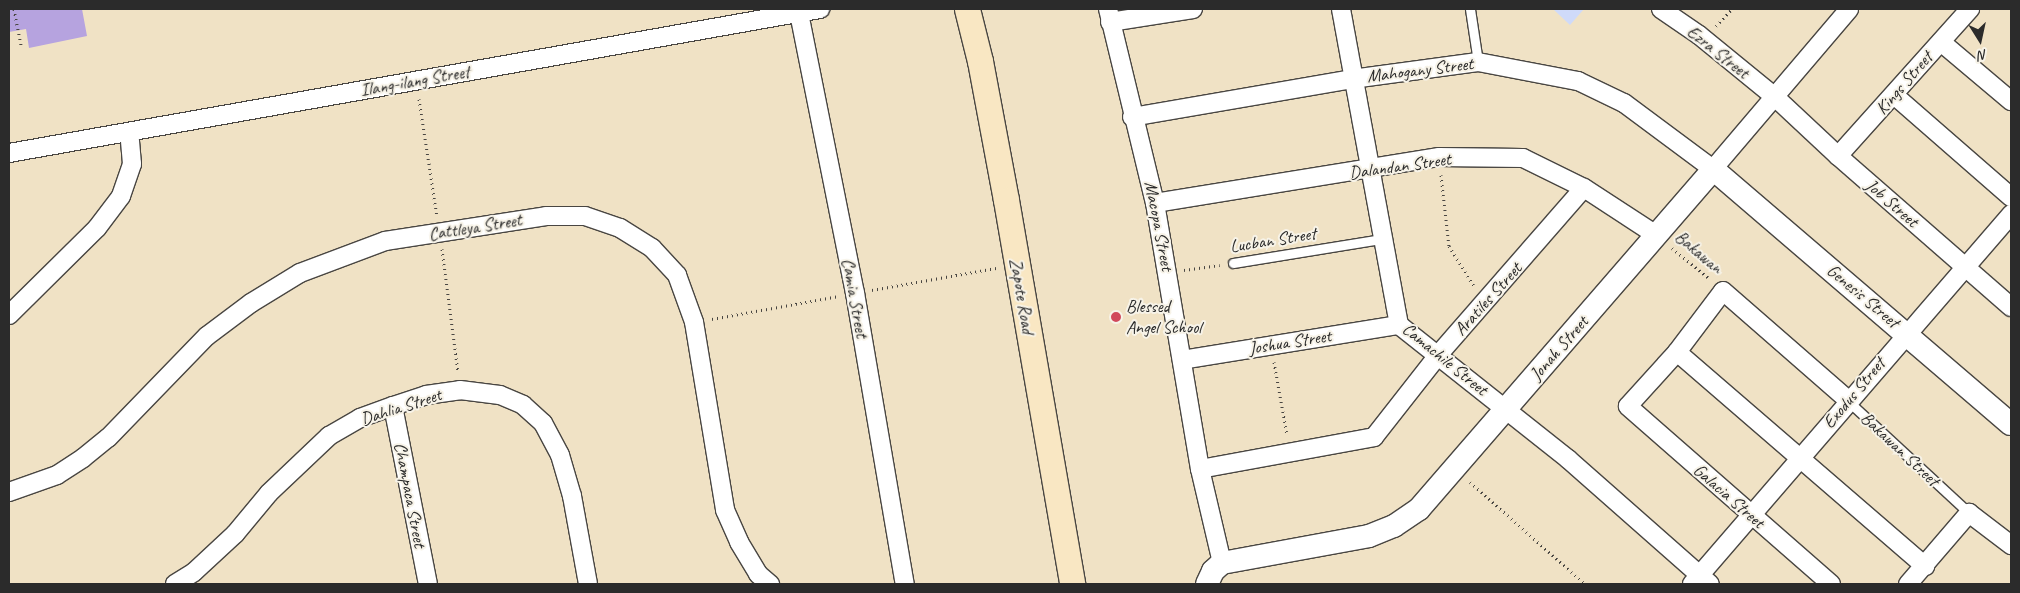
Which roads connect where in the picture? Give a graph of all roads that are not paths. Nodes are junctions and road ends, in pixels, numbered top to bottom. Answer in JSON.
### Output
{"nodes":[{"id":1,"x":820,"y":9,"type":"edge"},
{"id":2,"x":967,"y":9,"type":"edge"},
{"id":3,"x":1187,"y":9,"type":"edge"},
{"id":4,"x":1341,"y":9,"type":"edge"},
{"id":5,"x":1470,"y":9,"type":"edge"},
{"id":6,"x":1660,"y":9,"type":"edge"},
{"id":7,"x":1849,"y":9,"type":"edge"},
{"id":8,"x":1970,"y":9,"type":"edge"},
{"id":9,"x":799,"y":13,"type":"junction"},
{"id":10,"x":1109,"y":15,"type":"edge"},
{"id":11,"x":1941,"y":42,"type":"junction"},
{"id":12,"x":1478,"y":62,"type":"junction"},
{"id":13,"x":1352,"y":79,"type":"junction"},
{"id":14,"x":1894,"y":95,"type":"junction"},
{"id":15,"x":1775,"y":97,"type":"junction"},
{"id":16,"x":2011,"y":101,"type":"edge"},
{"id":17,"x":1132,"y":117,"type":"junction"},
{"id":18,"x":129,"y":132,"type":"junction"},
{"id":19,"x":9,"y":153,"type":"edge"},
{"id":20,"x":1838,"y":156,"type":"junction"},
{"id":21,"x":1369,"y":169,"type":"junction"},
{"id":22,"x":1713,"y":169,"type":"junction"},
{"id":23,"x":1584,"y":188,"type":"junction"},
{"id":24,"x":2011,"y":197,"type":"edge"},
{"id":25,"x":1156,"y":204,"type":"junction"},
{"id":26,"x":2011,"y":214,"type":"edge"},
{"id":27,"x":1656,"y":235,"type":"junction"},
{"id":28,"x":1382,"y":239,"type":"junction"},
{"id":29,"x":1233,"y":263,"type":"road end"},
{"id":30,"x":1965,"y":265,"type":"junction"},
{"id":31,"x":2011,"y":307,"type":"edge"},
{"id":32,"x":9,"y":315,"type":"edge"},
{"id":33,"x":1399,"y":325,"type":"junction"},
{"id":34,"x":1906,"y":332,"type":"junction"},
{"id":35,"x":1677,"y":352,"type":"junction"},
{"id":36,"x":1440,"y":354,"type":"junction"},
{"id":37,"x":1182,"y":360,"type":"junction"},
{"id":38,"x":1848,"y":400,"type":"junction"},
{"id":39,"x":393,"y":406,"type":"junction"},
{"id":40,"x":1507,"y":409,"type":"junction"},
{"id":41,"x":2011,"y":424,"type":"edge"},
{"id":42,"x":1798,"y":458,"type":"junction"},
{"id":43,"x":1200,"y":469,"type":"junction"},
{"id":44,"x":9,"y":492,"type":"edge"},
{"id":45,"x":1969,"y":513,"type":"junction"},
{"id":46,"x":1750,"y":515,"type":"junction"},
{"id":47,"x":2011,"y":545,"type":"edge"},
{"id":48,"x":1222,"y":563,"type":"junction"},
{"id":49,"x":1925,"y":566,"type":"junction"},
{"id":50,"x":1700,"y":581,"type":"edge"},
{"id":51,"x":175,"y":584,"type":"edge"},
{"id":52,"x":428,"y":584,"type":"edge"},
{"id":53,"x":588,"y":584,"type":"edge"},
{"id":54,"x":770,"y":584,"type":"edge"},
{"id":55,"x":905,"y":584,"type":"edge"},
{"id":56,"x":1072,"y":584,"type":"edge"},
{"id":57,"x":1207,"y":584,"type":"edge"},
{"id":58,"x":1831,"y":584,"type":"edge"},
{"id":59,"x":1908,"y":584,"type":"edge"}],
"edges":[{"from":1,"to":9,"type":"street","name":"Ilang-ilang Street"},
{"from":2,"to":56,"type":"main road","name":"Zapote Road"},
{"from":3,"to":10,"type":"street"},
{"from":4,"to":13,"type":"street","name":"Camachile Street"},
{"from":5,"to":12,"type":"lane"},
{"from":6,"to":15,"type":"street","name":"Ezra Street"},
{"from":7,"to":15,"type":"street","name":"Jonah Street"},
{"from":8,"to":11,"type":"street","name":"Kings Street"},
{"from":9,"to":18,"type":"street","name":"Ilang-ilang Street"},
{"from":9,"to":55,"type":"street","name":"Camia Street"},
{"from":10,"to":17,"type":"street","name":"Macopa Street"},
{"from":11,"to":14,"type":"street","name":"Kings Street"},
{"from":11,"to":16,"type":"street"},
{"from":12,"to":13,"type":"street","name":"Mahogany Street"},
{"from":12,"to":22,"type":"street","name":"Mahogany Street"},
{"from":13,"to":17,"type":"street","name":"Mahogany Street"},
{"from":13,"to":21,"type":"street","name":"Camachile Street"},
{"from":14,"to":20,"type":"street","name":"Kings Street"},
{"from":14,"to":24,"type":"street"},
{"from":15,"to":20,"type":"street","name":"Job Street"},
{"from":15,"to":22,"type":"street","name":"Jonah Street"},
{"from":17,"to":25,"type":"street","name":"Macopa Street"},
{"from":18,"to":19,"type":"street","name":"Ilang-ilang Street"},
{"from":18,"to":32,"type":"street"},
{"from":20,"to":30,"type":"street","name":"Job Street"},
{"from":21,"to":23,"type":"street","name":"Dalandan Street"},
{"from":21,"to":25,"type":"street","name":"Dalandan Street"},
{"from":21,"to":28,"type":"street","name":"Camachile Street"},
{"from":22,"to":27,"type":"street","name":"Jonah Street"},
{"from":22,"to":34,"type":"street","name":"Genesis Street"},
{"from":23,"to":27,"type":"street","name":"Dalandan Street"},
{"from":23,"to":36,"type":"street","name":"Aratiles Street"},
{"from":25,"to":37,"type":"street","name":"Macopa Street"},
{"from":26,"to":30,"type":"street","name":"Exodus Street"},
{"from":27,"to":40,"type":"street","name":"Jonah Street"},
{"from":28,"to":29,"type":"lane","name":"Lucban Street"},
{"from":28,"to":33,"type":"street","name":"Camachile Street"},
{"from":30,"to":31,"type":"street","name":"Job Street"},
{"from":30,"to":34,"type":"street","name":"Exodus Street"},
{"from":33,"to":36,"type":"street","name":"Camachile Street"},
{"from":33,"to":37,"type":"street","name":"Joshua Street"},
{"from":34,"to":38,"type":"street","name":"Exodus Street"},
{"from":34,"to":41,"type":"street","name":"Genesis Street"},
{"from":35,"to":38,"type":"street","name":"Bakawan Street"},
{"from":35,"to":42,"type":"street"},
{"from":35,"to":46,"type":"street","name":"Galacia Street"},
{"from":36,"to":40,"type":"street","name":"Camachile Street"},
{"from":36,"to":43,"type":"street","name":"Aratiles Street"},
{"from":37,"to":43,"type":"street","name":"Macopa Street"},
{"from":38,"to":42,"type":"street","name":"Exodus Street"},
{"from":38,"to":45,"type":"lane","name":"Bakawan Street"},
{"from":39,"to":51,"type":"street","name":"Dahlia Street"},
{"from":39,"to":52,"type":"street","name":"Champaca Street"},
{"from":39,"to":53,"type":"street","name":"Dahlia Street"},
{"from":40,"to":48,"type":"street","name":"Jonah Street"},
{"from":40,"to":50,"type":"street","name":"Camachile Street"},
{"from":42,"to":46,"type":"street","name":"Exodus Street"},
{"from":42,"to":49,"type":"street"},
{"from":43,"to":48,"type":"street","name":"Macopa Street"},
{"from":44,"to":54,"type":"street","name":"Cattleya Street"},
{"from":45,"to":47,"type":"street","name":"Bakawan Street"},
{"from":45,"to":49,"type":"street"},
{"from":46,"to":50,"type":"street","name":"Exodus Street"},
{"from":46,"to":58,"type":"street","name":"Galacia Street"},
{"from":48,"to":57,"type":"street"},
{"from":49,"to":59,"type":"street"}]}
